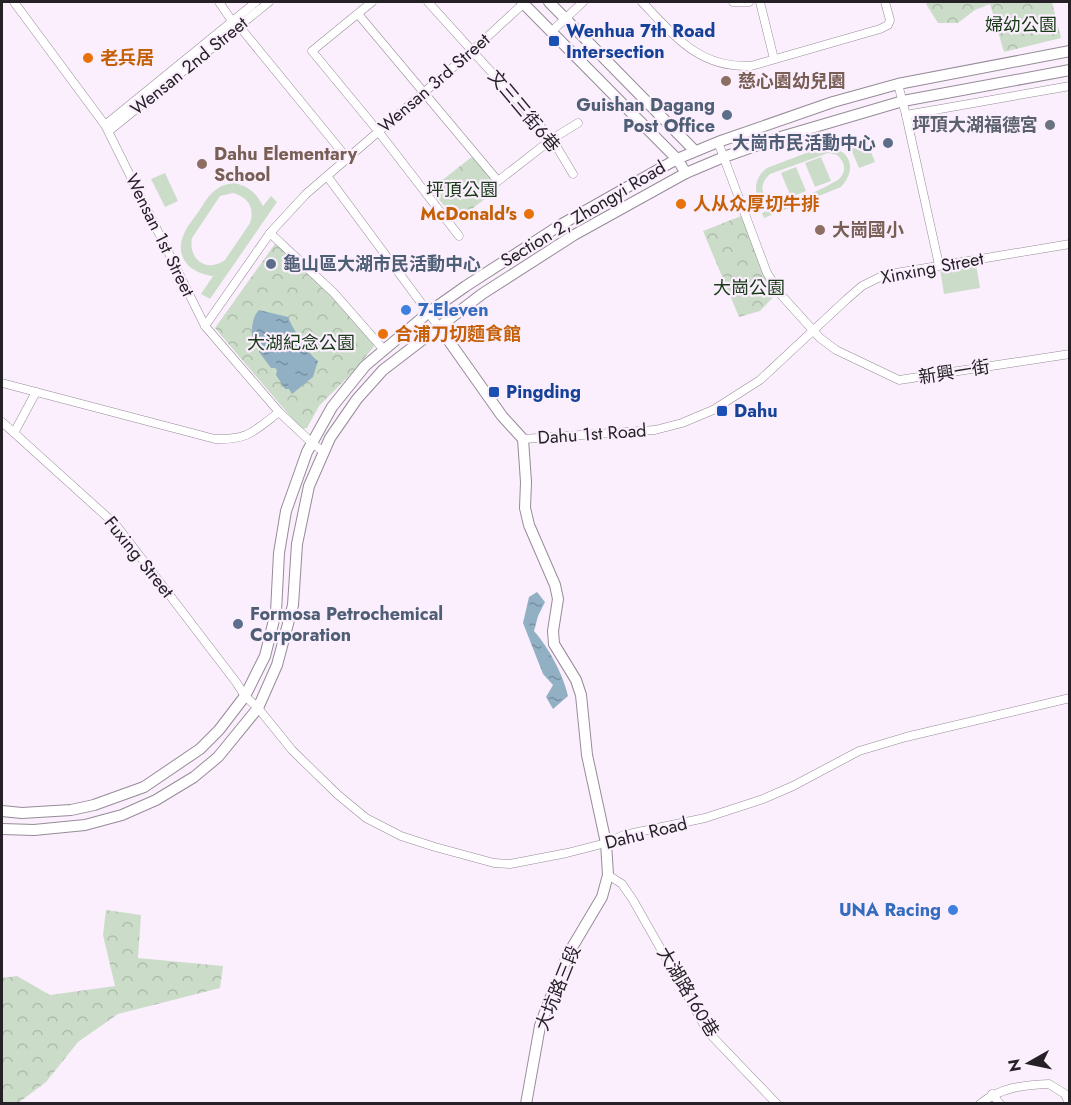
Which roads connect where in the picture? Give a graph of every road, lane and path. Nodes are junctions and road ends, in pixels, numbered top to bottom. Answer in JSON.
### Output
{"nodes":[{"id":1,"x":14,"y":2,"type":"edge"},
{"id":2,"x":219,"y":2,"type":"edge"},
{"id":3,"x":256,"y":2,"type":"edge"},
{"id":4,"x":269,"y":2,"type":"edge"},
{"id":5,"x":372,"y":2,"type":"edge"},
{"id":6,"x":428,"y":2,"type":"edge"},
{"id":7,"x":523,"y":2,"type":"edge"},
{"id":8,"x":549,"y":2,"type":"edge"},
{"id":9,"x":584,"y":2,"type":"edge"},
{"id":10,"x":642,"y":2,"type":"edge"},
{"id":11,"x":733,"y":2,"type":"edge"},
{"id":12,"x":749,"y":2,"type":"edge"},
{"id":13,"x":760,"y":2,"type":"edge"},
{"id":14,"x":885,"y":2,"type":"edge"},
{"id":15,"x":358,"y":14,"type":"junction"},
{"id":16,"x":566,"y":19,"type":"junction"},
{"id":17,"x":235,"y":24,"type":"junction"},
{"id":18,"x":551,"y":32,"type":"junction"},
{"id":19,"x":472,"y":51,"type":"junction"},
{"id":20,"x":1070,"y":51,"type":"edge"},
{"id":21,"x":774,"y":59,"type":"junction"},
{"id":22,"x":1070,"y":70,"type":"edge"},
{"id":23,"x":897,"y":84,"type":"junction"},
{"id":24,"x":1070,"y":87,"type":"edge"},
{"id":25,"x":423,"y":92,"type":"junction"},
{"id":26,"x":903,"y":101,"type":"junction"},
{"id":27,"x":906,"y":115,"type":"junction"},
{"id":28,"x":578,"y":123,"type":"dead end"},
{"id":29,"x":107,"y":128,"type":"junction"},
{"id":30,"x":378,"y":131,"type":"junction"},
{"id":31,"x":552,"y":139,"type":"junction"},
{"id":32,"x":718,"y":142,"type":"junction"},
{"id":33,"x":695,"y":151,"type":"junction"},
{"id":34,"x":724,"y":157,"type":"junction"},
{"id":35,"x":347,"y":158,"type":"junction"},
{"id":36,"x":677,"y":159,"type":"junction"},
{"id":37,"x":686,"y":173,"type":"junction"},
{"id":38,"x":573,"y":174,"type":"dead end"},
{"id":39,"x":327,"y":176,"type":"junction"},
{"id":40,"x":270,"y":233,"type":"junction"},
{"id":41,"x":459,"y":236,"type":"dead end"},
{"id":42,"x":1070,"y":244,"type":"edge"},
{"id":43,"x":939,"y":265,"type":"junction"},
{"id":44,"x":429,"y":312,"type":"junction"},
{"id":45,"x":205,"y":326,"type":"junction"},
{"id":46,"x":438,"y":327,"type":"junction"},
{"id":47,"x":813,"y":331,"type":"junction"},
{"id":48,"x":384,"y":350,"type":"junction"},
{"id":49,"x":1070,"y":354,"type":"edge"},
{"id":50,"x":2,"y":383,"type":"edge"},
{"id":51,"x":36,"y":392,"type":"junction"},
{"id":52,"x":279,"y":412,"type":"junction"},
{"id":53,"x":2,"y":422,"type":"edge"},
{"id":54,"x":14,"y":433,"type":"junction"},
{"id":55,"x":523,"y":439,"type":"junction"},
{"id":56,"x":312,"y":443,"type":"junction"},
{"id":57,"x":324,"y":452,"type":"junction"},
{"id":58,"x":245,"y":696,"type":"junction"},
{"id":59,"x":1070,"y":698,"type":"edge"},
{"id":60,"x":258,"y":708,"type":"junction"},
{"id":61,"x":2,"y":811,"type":"edge"},
{"id":62,"x":2,"y":828,"type":"edge"},
{"id":63,"x":606,"y":843,"type":"junction"},
{"id":64,"x":608,"y":875,"type":"junction"},
{"id":65,"x":992,"y":1094,"type":"junction"},
{"id":66,"x":526,"y":1104,"type":"edge"},
{"id":67,"x":777,"y":1104,"type":"edge"},
{"id":68,"x":980,"y":1104,"type":"edge"},
{"id":69,"x":1000,"y":1104,"type":"edge"},
{"id":70,"x":1069,"y":1104,"type":"edge"}],
"edges":[{"from":1,"to":29,"type":"street","name":"Wensan 1st Street"},
{"from":2,"to":17,"type":"street"},
{"from":3,"to":17,"type":"street","name":"Wensan 2nd Street"},
{"from":4,"to":17,"type":"street","name":"Wensan 2nd Street"},
{"from":5,"to":15,"type":"street"},
{"from":6,"to":19,"type":"street","name":"文三三街6巷"},
{"from":7,"to":18,"type":"street"},
{"from":7,"to":19,"type":"street","name":"Wensan 3rd Street"},
{"from":8,"to":16,"type":"street"},
{"from":9,"to":16,"type":"street"},
{"from":10,"to":21,"type":"street"},
{"from":11,"to":12,"type":"street"},
{"from":13,"to":21,"type":"street"},
{"from":14,"to":21,"type":"street"},
{"from":15,"to":25,"type":"street"},
{"from":15,"to":30,"type":"street"},
{"from":16,"to":18,"type":"street"},
{"from":16,"to":33,"type":"street"},
{"from":17,"to":29,"type":"street","name":"Wensan 2nd Street"},
{"from":17,"to":35,"type":"street"},
{"from":18,"to":36,"type":"street"},
{"from":19,"to":25,"type":"street","name":"Wensan 3rd Street"},
{"from":19,"to":31,"type":"street","name":"文三三街6巷"},
{"from":20,"to":23,"type":"street","name":"Section 2, Zhongyi Road"},
{"from":22,"to":26,"type":"street","name":"Section 2, Zhongyi Road"},
{"from":23,"to":26,"type":"street"},
{"from":23,"to":32,"type":"street","name":"Section 2, Zhongyi Road"},
{"from":24,"to":27,"type":"street"},
{"from":25,"to":30,"type":"street","name":"Wensan 3rd Street"},
{"from":25,"to":31,"type":"street"},
{"from":26,"to":27,"type":"street"},
{"from":26,"to":34,"type":"street","name":"Section 2, Zhongyi Road"},
{"from":27,"to":43,"type":"street"},
{"from":28,"to":31,"type":"street"},
{"from":29,"to":45,"type":"street","name":"Wensan 1st Street"},
{"from":30,"to":35,"type":"street","name":"Wensan 3rd Street"},
{"from":30,"to":41,"type":"street"},
{"from":31,"to":38,"type":"street","name":"文三三街6巷"},
{"from":32,"to":33,"type":"street","name":"Section 2, Zhongyi Road"},
{"from":32,"to":34,"type":"street","name":"新興一街"},
{"from":33,"to":36,"type":"street","name":"Section 2, Zhongyi Road"},
{"from":33,"to":37,"type":"street"},
{"from":34,"to":37,"type":"street","name":"Section 2, Zhongyi Road"},
{"from":34,"to":47,"type":"street","name":"新興一街"},
{"from":35,"to":39,"type":"street","name":"Wensan 3rd Street"},
{"from":36,"to":37,"type":"street"},
{"from":36,"to":44,"type":"street","name":"Section 2, Zhongyi Road"},
{"from":37,"to":46,"type":"street","name":"Section 2, Zhongyi Road"},
{"from":39,"to":40,"type":"street","name":"Wensan 3rd Street"},
{"from":39,"to":44,"type":"street","name":"Dahu 1st Road"},
{"from":40,"to":45,"type":"street","name":"Wensan 3rd Street"},
{"from":40,"to":48,"type":"street"},
{"from":42,"to":43,"type":"street","name":"Xinxing Street"},
{"from":43,"to":47,"type":"street","name":"Xinxing Street"},
{"from":44,"to":46,"type":"street","name":"Dahu 1st Road"},
{"from":44,"to":48,"type":"street","name":"Section 2, Zhongyi Road"},
{"from":45,"to":52,"type":"street","name":"Wensan 1st Street"},
{"from":46,"to":55,"type":"street","name":"Dahu 1st Road"},
{"from":46,"to":57,"type":"street","name":"Section 2, Zhongyi Road"},
{"from":47,"to":49,"type":"street","name":"新興一街"},
{"from":47,"to":55,"type":"street","name":"Dahu 1st Road"},
{"from":48,"to":56,"type":"street","name":"Section 2, Zhongyi Road"},
{"from":50,"to":51,"type":"street"},
{"from":51,"to":52,"type":"street"},
{"from":51,"to":54,"type":"street"},
{"from":52,"to":56,"type":"street","name":"Wensan 1st Street"},
{"from":53,"to":54,"type":"street","name":"Fuxing Street"},
{"from":54,"to":58,"type":"street","name":"Fuxing Street"},
{"from":55,"to":63,"type":"street","name":"大坑路三段"},
{"from":56,"to":57,"type":"street","name":"Wensan 1st Street"},
{"from":56,"to":58,"type":"street","name":"Section 2, Zhongyi Road"},
{"from":57,"to":60,"type":"street","name":"Section 2, Zhongyi Road"},
{"from":58,"to":60,"type":"street","name":"Fuxing Street"},
{"from":58,"to":61,"type":"street","name":"Section 2, Zhongyi Road"},
{"from":59,"to":63,"type":"street","name":"Dahu Road"},
{"from":60,"to":62,"type":"street","name":"Section 2, Zhongyi Road"},
{"from":60,"to":63,"type":"street","name":"Dahu Road"},
{"from":63,"to":64,"type":"street","name":"大坑路三段"},
{"from":64,"to":66,"type":"street","name":"大坑路三段"},
{"from":64,"to":67,"type":"street","name":"大湖路160巷"},
{"from":65,"to":68,"type":"street"},
{"from":65,"to":69,"type":"street"},
{"from":65,"to":70,"type":"street"}]}
